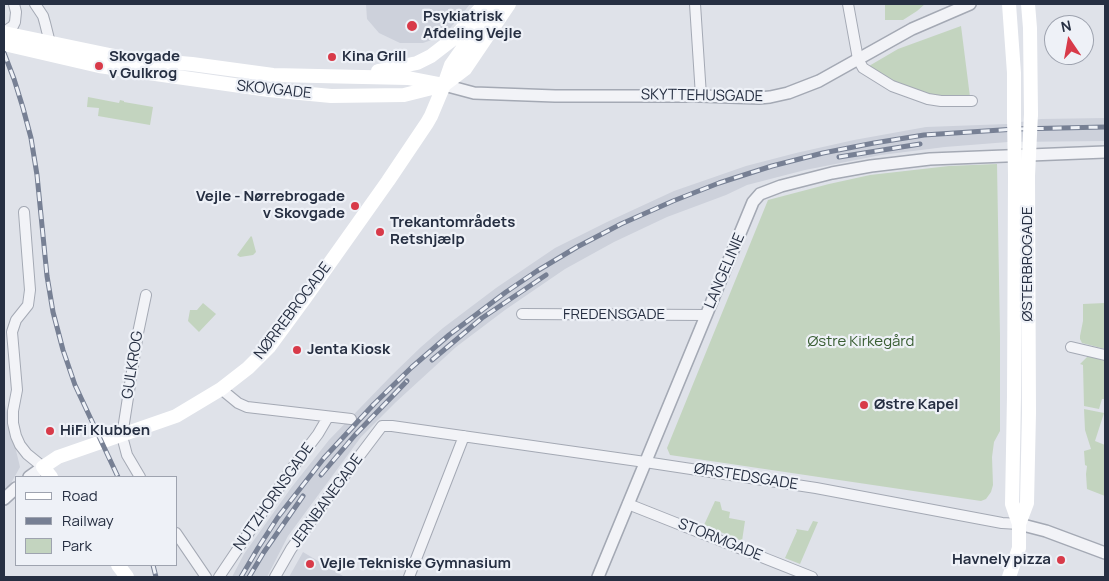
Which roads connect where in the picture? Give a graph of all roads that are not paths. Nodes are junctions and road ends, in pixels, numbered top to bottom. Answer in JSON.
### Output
{"nodes":[{"id":1,"x":14,"y":4,"type":"edge"},
{"id":2,"x":35,"y":4,"type":"edge"},
{"id":3,"x":484,"y":4,"type":"edge"},
{"id":4,"x":494,"y":4,"type":"edge"},
{"id":5,"x":509,"y":4,"type":"edge"},
{"id":6,"x":696,"y":4,"type":"edge"},
{"id":7,"x":848,"y":4,"type":"edge"},
{"id":8,"x":970,"y":4,"type":"edge"},
{"id":9,"x":1009,"y":4,"type":"edge"},
{"id":10,"x":1028,"y":4,"type":"edge"},
{"id":11,"x":4,"y":32,"type":"edge"},
{"id":12,"x":4,"y":44,"type":"edge"},
{"id":13,"x":49,"y":48,"type":"junction"},
{"id":14,"x":858,"y":59,"type":"junction"},
{"id":15,"x":342,"y":76,"type":"junction"},
{"id":16,"x":444,"y":85,"type":"junction"},
{"id":17,"x":701,"y":96,"type":"junction"},
{"id":18,"x":972,"y":101,"type":"dead end"},
{"id":19,"x":1105,"y":152,"type":"edge"},
{"id":20,"x":1022,"y":176,"type":"junction"},
{"id":21,"x":24,"y":212,"type":"dead end"},
{"id":22,"x":146,"y":295,"type":"dead end"},
{"id":23,"x":522,"y":314,"type":"dead end"},
{"id":24,"x":706,"y":315,"type":"junction"},
{"id":25,"x":1071,"y":346,"type":"dead end"},
{"id":26,"x":1105,"y":355,"type":"edge"},
{"id":27,"x":221,"y":389,"type":"junction"},
{"id":28,"x":328,"y":417,"type":"junction"},
{"id":29,"x":351,"y":419,"type":"dead end"},
{"id":30,"x":382,"y":426,"type":"joint"},
{"id":31,"x":122,"y":436,"type":"junction"},
{"id":32,"x":464,"y":436,"type":"junction"},
{"id":33,"x":645,"y":462,"type":"junction"},
{"id":34,"x":47,"y":472,"type":"edge"},
{"id":35,"x":33,"y":476,"type":"edge"},
{"id":36,"x":139,"y":476,"type":"edge"},
{"id":37,"x":15,"y":489,"type":"edge"},
{"id":38,"x":4,"y":500,"type":"edge"},
{"id":39,"x":628,"y":504,"type":"junction"},
{"id":40,"x":1019,"y":524,"type":"junction"},
{"id":41,"x":178,"y":536,"type":"edge"},
{"id":42,"x":1105,"y":553,"type":"edge"},
{"id":43,"x":119,"y":566,"type":"edge"},
{"id":44,"x":127,"y":577,"type":"edge"},
{"id":45,"x":206,"y":577,"type":"edge"},
{"id":46,"x":219,"y":577,"type":"edge"},
{"id":47,"x":275,"y":577,"type":"edge"},
{"id":48,"x":409,"y":577,"type":"edge"},
{"id":49,"x":598,"y":577,"type":"edge"},
{"id":50,"x":812,"y":577,"type":"edge"},
{"id":51,"x":1010,"y":577,"type":"edge"}],
"edges":[{"from":1,"to":11,"type":"street"},
{"from":2,"to":13,"type":"street"},
{"from":3,"to":15,"type":"main road","name":"SKOVGADE"},
{"from":4,"to":16,"type":"main road","name":"NØRREBROGADE"},
{"from":5,"to":16,"type":"main road"},
{"from":6,"to":17,"type":"street"},
{"from":7,"to":14,"type":"street"},
{"from":8,"to":14,"type":"street","name":"SKYTTEHUSGADE"},
{"from":9,"to":20,"type":"main road","name":"ØSTERBROGADE","bridge":true},
{"from":10,"to":20,"type":"main road","name":"ØSTERBROGADE","bridge":true},
{"from":11,"to":13,"type":"main road","name":"SKOVGADE"},
{"from":12,"to":13,"type":"main road","name":"SKOVGADE"},
{"from":13,"to":15,"type":"main road","name":"SKOVGADE"},
{"from":13,"to":16,"type":"main road","name":"SKOVGADE"},
{"from":14,"to":17,"type":"street","name":"SKYTTEHUSGADE"},
{"from":14,"to":18,"type":"street"},
{"from":15,"to":16,"type":"main road","name":"SKOVGADE"},
{"from":16,"to":17,"type":"street","name":"SKYTTEHUSGADE"},
{"from":16,"to":27,"type":"main road","name":"NØRREBROGADE"},
{"from":19,"to":24,"type":"street","name":"LANGELINIE"},
{"from":20,"to":40,"type":"main road","name":"ØSTERBROGADE"},
{"from":21,"to":34,"type":"street"},
{"from":22,"to":31,"type":"street","name":"GULKROG"},
{"from":23,"to":24,"type":"street","name":"FREDENSGADE"},
{"from":24,"to":33,"type":"street","name":"LANGELINIE"},
{"from":25,"to":26,"type":"street"},
{"from":27,"to":28,"type":"street"},
{"from":27,"to":31,"type":"main road","name":"NØRREBROGADE"},
{"from":28,"to":29,"type":"street"},
{"from":28,"to":46,"type":"street","name":"NUTZHORNSGADE"},
{"from":30,"to":32,"type":"street","name":"ØRSTEDSGADE"},
{"from":30,"to":47,"type":"street","name":"JERNBANEGADE"},
{"from":31,"to":34,"type":"main road","name":"NØRREBROGADE"},
{"from":31,"to":36,"type":"street"},
{"from":32,"to":33,"type":"street","name":"ØRSTEDSGADE"},
{"from":32,"to":48,"type":"street"},
{"from":33,"to":39,"type":"street","name":"LANGELINIE"},
{"from":33,"to":40,"type":"street","name":"ØRSTEDSGADE"},
{"from":34,"to":35,"type":"street"},
{"from":37,"to":38,"type":"street"},
{"from":39,"to":49,"type":"street","name":"LANGELINIE"},
{"from":39,"to":50,"type":"street","name":"STORMGADE"},
{"from":40,"to":42,"type":"street","name":"ØRSTEDSGADE"},
{"from":40,"to":51,"type":"main road","name":"ØSTERBROGADE"},
{"from":41,"to":45,"type":"street"},
{"from":43,"to":44,"type":"main road"}]}
